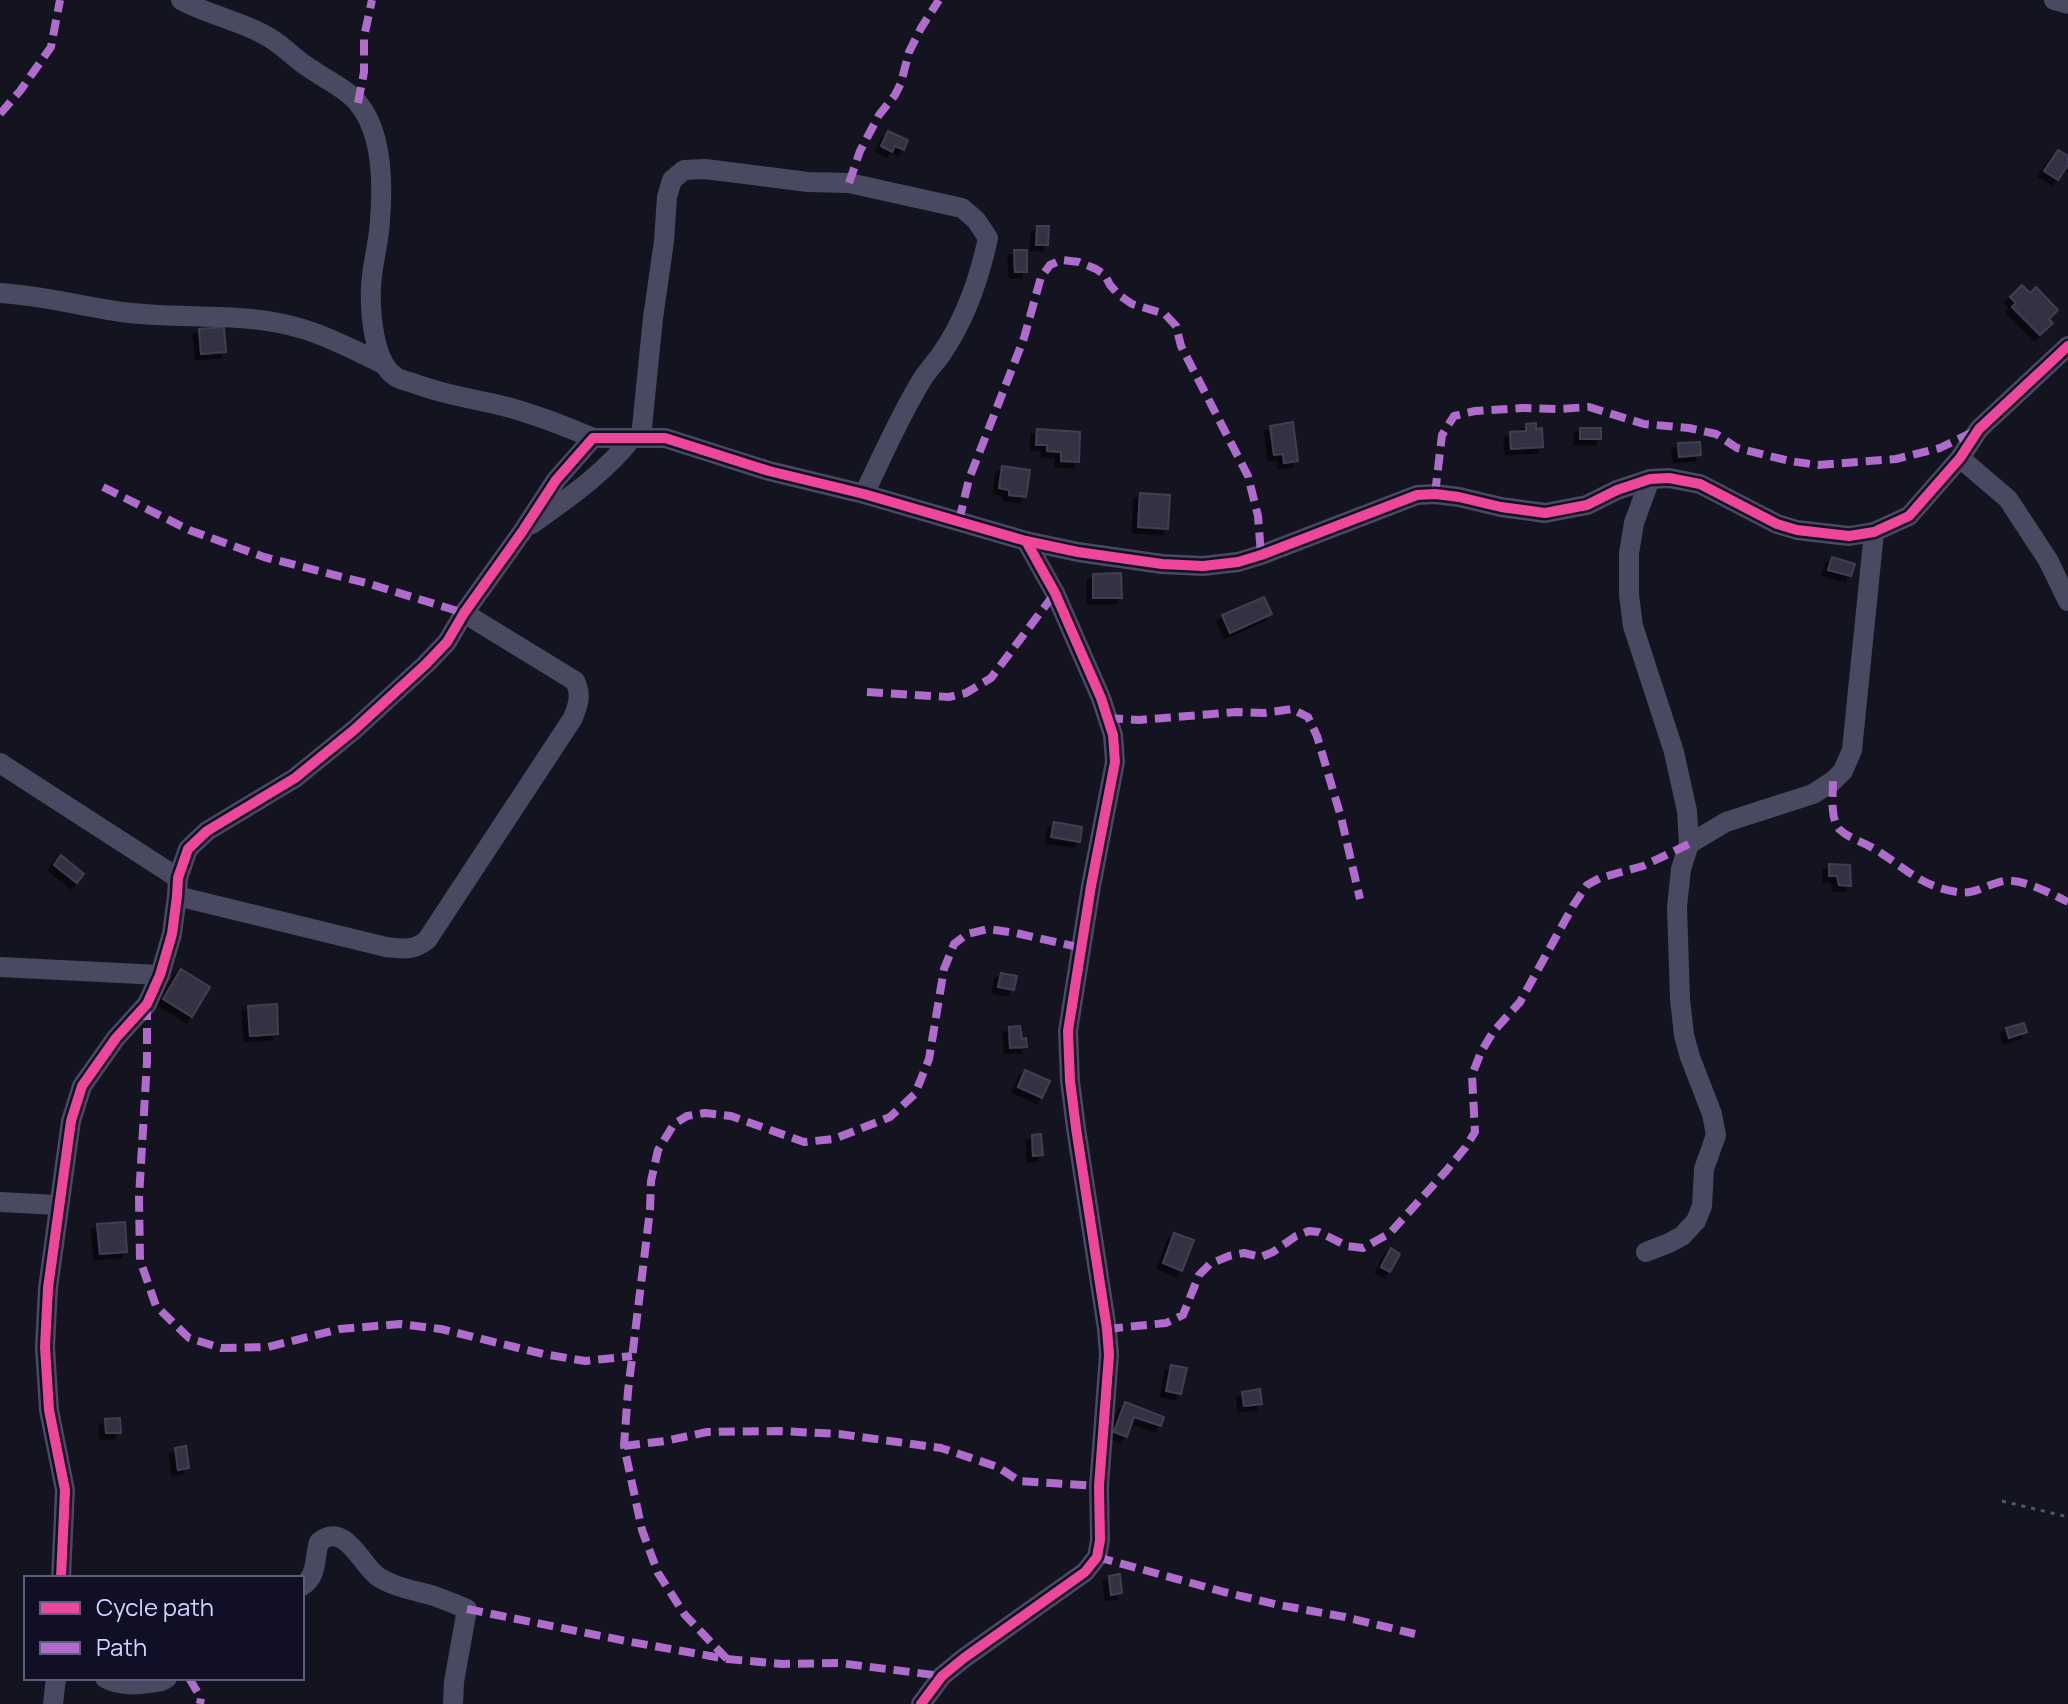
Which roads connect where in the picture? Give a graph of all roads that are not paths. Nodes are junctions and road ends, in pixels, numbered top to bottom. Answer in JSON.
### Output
{"nodes":[{"id":1,"x":181,"y":0,"type":"edge"},
{"id":2,"x":2054,"y":0,"type":"edge"},
{"id":3,"x":2068,"y":4,"type":"edge"},
{"id":4,"x":0,"y":293,"type":"edge"},
{"id":5,"x":2068,"y":346,"type":"edge"},
{"id":6,"x":381,"y":363,"type":"junction"},
{"id":7,"x":636,"y":437,"type":"junction"},
{"id":8,"x":593,"y":438,"type":"junction"},
{"id":9,"x":1960,"y":458,"type":"junction"},
{"id":10,"x":1650,"y":479,"type":"junction"},
{"id":11,"x":864,"y":494,"type":"junction"},
{"id":12,"x":522,"y":532,"type":"junction"},
{"id":13,"x":1874,"y":532,"type":"junction"},
{"id":14,"x":1026,"y":541,"type":"junction"},
{"id":15,"x":2068,"y":601,"type":"edge"},
{"id":16,"x":464,"y":613,"type":"junction"},
{"id":17,"x":0,"y":763,"type":"edge"},
{"id":18,"x":1689,"y":844,"type":"junction"},
{"id":19,"x":178,"y":887,"type":"junction"},
{"id":20,"x":0,"y":967,"type":"edge"},
{"id":21,"x":160,"y":975,"type":"junction"},
{"id":22,"x":0,"y":1202,"type":"edge"},
{"id":23,"x":58,"y":1205,"type":"junction"},
{"id":24,"x":1646,"y":1252,"type":"dead end"},
{"id":25,"x":61,"y":1576,"type":"edge"},
{"id":26,"x":304,"y":1585,"type":"edge"},
{"id":27,"x":56,"y":1680,"type":"edge"},
{"id":28,"x":109,"y":1680,"type":"edge"},
{"id":29,"x":164,"y":1680,"type":"edge"},
{"id":30,"x":53,"y":1704,"type":"edge"},
{"id":31,"x":453,"y":1704,"type":"edge"},
{"id":32,"x":921,"y":1704,"type":"edge"}],
"edges":[{"from":1,"to":6,"type":"street"},
{"from":2,"to":3,"type":"street"},
{"from":4,"to":6,"type":"street"},
{"from":5,"to":9,"type":"street"},
{"from":6,"to":8,"type":"street"},
{"from":7,"to":8,"type":"street"},
{"from":7,"to":11,"type":"street"},
{"from":7,"to":11,"type":"street"},
{"from":7,"to":12,"type":"street"},
{"from":8,"to":12,"type":"street"},
{"from":9,"to":13,"type":"street"},
{"from":9,"to":15,"type":"street"},
{"from":10,"to":13,"type":"street"},
{"from":10,"to":14,"type":"street"},
{"from":10,"to":18,"type":"street"},
{"from":11,"to":14,"type":"street"},
{"from":12,"to":16,"type":"street"},
{"from":13,"to":18,"type":"street"},
{"from":14,"to":32,"type":"street"},
{"from":16,"to":19,"type":"street"},
{"from":16,"to":19,"type":"street"},
{"from":17,"to":19,"type":"street"},
{"from":18,"to":24,"type":"street"},
{"from":19,"to":21,"type":"street"},
{"from":20,"to":21,"type":"street"},
{"from":21,"to":23,"type":"street"},
{"from":22,"to":23,"type":"street"},
{"from":23,"to":25,"type":"street"},
{"from":26,"to":31,"type":"street"},
{"from":27,"to":30,"type":"street"},
{"from":28,"to":29,"type":"street"}]}
